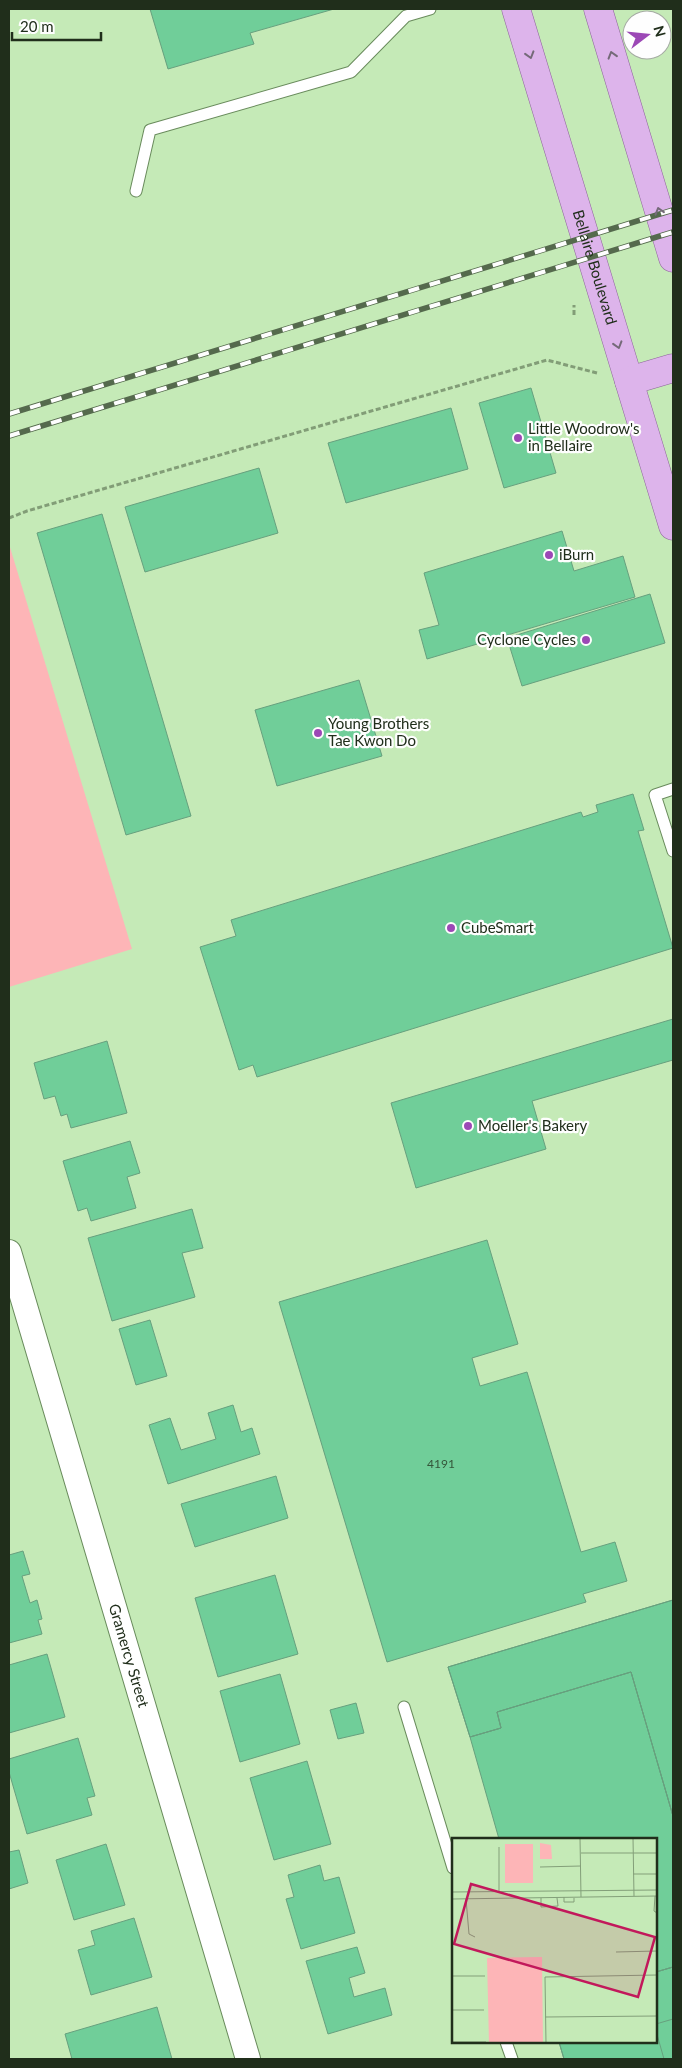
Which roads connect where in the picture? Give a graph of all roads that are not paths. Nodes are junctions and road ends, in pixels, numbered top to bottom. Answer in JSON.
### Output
{"nodes":[{"id":1,"x":430,"y":9,"type":"edge"},
{"id":2,"x":516,"y":9,"type":"edge"},
{"id":3,"x":598,"y":9,"type":"edge"},
{"id":4,"x":136,"y":191,"type":"dead end"},
{"id":5,"x":673,"y":258,"type":"edge"},
{"id":6,"x":673,"y":368,"type":"edge"},
{"id":7,"x":630,"y":381,"type":"junction"},
{"id":8,"x":673,"y":526,"type":"edge"},
{"id":9,"x":673,"y":789,"type":"edge"},
{"id":10,"x":673,"y":851,"type":"edge"},
{"id":11,"x":9,"y":1252,"type":"edge"},
{"id":12,"x":404,"y":1708,"type":"dead end"},
{"id":13,"x":452,"y":1865,"type":"edge"},
{"id":14,"x":506,"y":2043,"type":"edge"},
{"id":15,"x":248,"y":2059,"type":"edge"},
{"id":16,"x":512,"y":2059,"type":"edge"}],
"edges":[{"from":1,"to":4,"type":"lane"},
{"from":2,"to":7,"type":"main road","name":"Bellaire Boulevard","one_way":true},
{"from":5,"to":3,"type":"main road","one_way":true},
{"from":6,"to":7,"type":"main road"},
{"from":7,"to":8,"type":"main road","name":"Bellaire Boulevard"},
{"from":9,"to":10,"type":"lane"},
{"from":11,"to":15,"type":"street","name":"Gramercy Street"},
{"from":12,"to":13,"type":"lane"},
{"from":14,"to":16,"type":"lane"}]}
